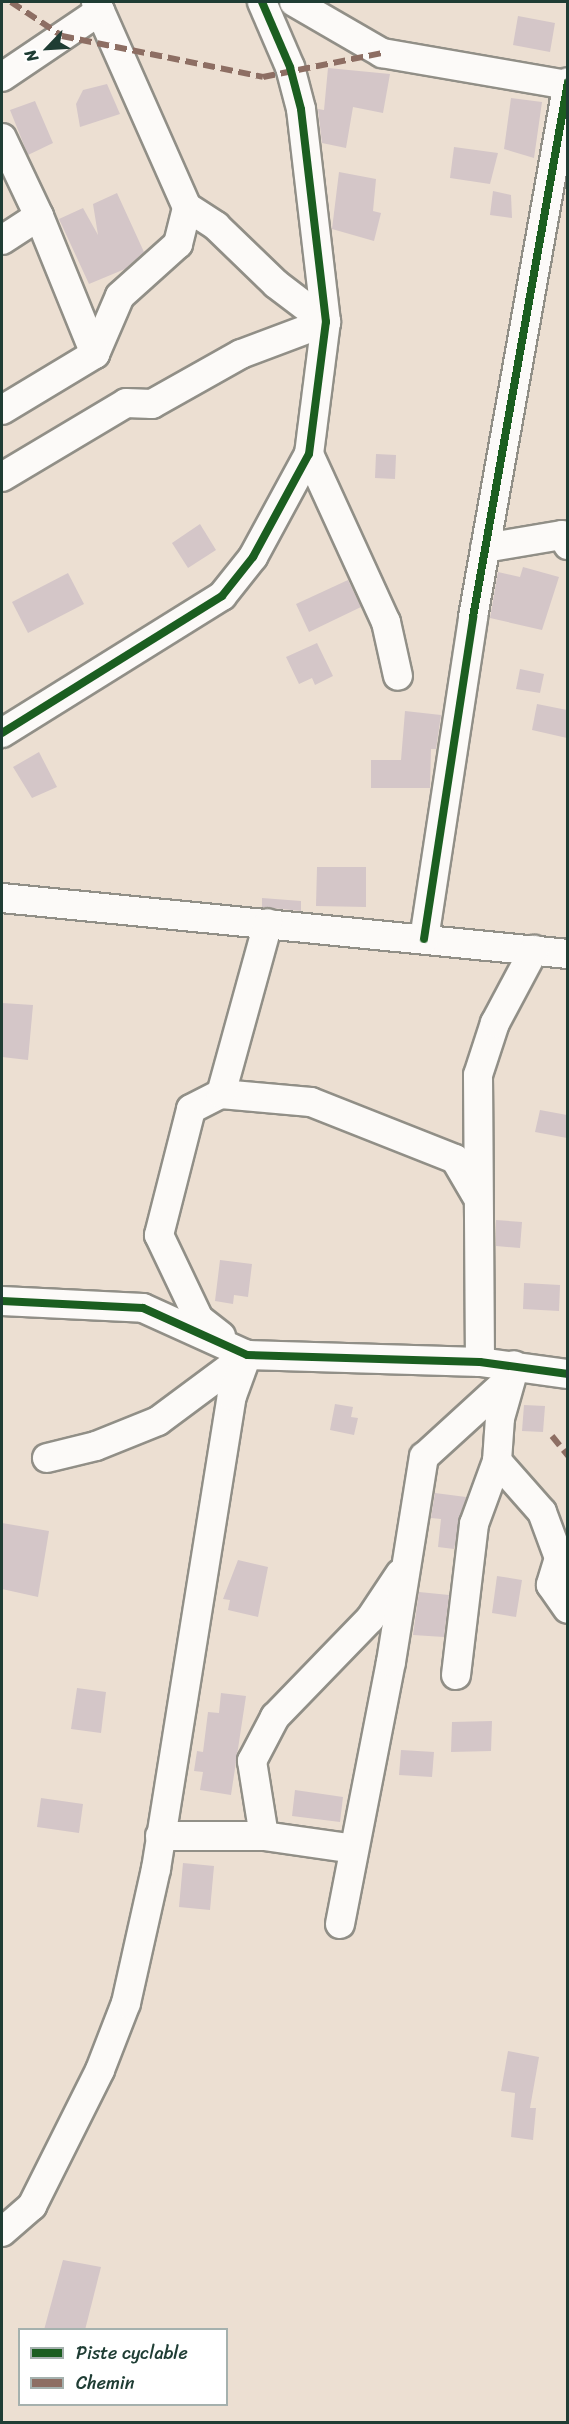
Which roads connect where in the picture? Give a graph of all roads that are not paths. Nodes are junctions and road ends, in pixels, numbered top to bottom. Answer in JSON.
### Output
{"nodes":[{"id":1,"x":262,"y":2,"type":"edge"},
{"id":2,"x":294,"y":2,"type":"edge"},
{"id":3,"x":98,"y":6,"type":"edge"},
{"id":4,"x":2,"y":77,"type":"edge"},
{"id":5,"x":567,"y":84,"type":"edge"},
{"id":6,"x":2,"y":138,"type":"edge"},
{"id":7,"x":187,"y":207,"type":"junction"},
{"id":8,"x":39,"y":216,"type":"junction"},
{"id":9,"x":2,"y":240,"type":"edge"},
{"id":10,"x":326,"y":322,"type":"junction"},
{"id":11,"x":95,"y":354,"type":"junction"},
{"id":12,"x":2,"y":410,"type":"edge"},
{"id":13,"x":309,"y":454,"type":"junction"},
{"id":14,"x":2,"y":477,"type":"edge"},
{"id":15,"x":567,"y":545,"type":"edge"},
{"id":16,"x":485,"y":548,"type":"junction"},
{"id":17,"x":398,"y":676,"type":"dead end"},
{"id":18,"x":2,"y":734,"type":"edge"},
{"id":19,"x":2,"y":898,"type":"edge"},
{"id":20,"x":268,"y":923,"type":"junction"},
{"id":21,"x":424,"y":939,"type":"junction"},
{"id":22,"x":534,"y":951,"type":"junction"},
{"id":23,"x":567,"y":954,"type":"edge"},
{"id":24,"x":221,"y":1094,"type":"junction"},
{"id":25,"x":477,"y":1196,"type":"junction"},
{"id":26,"x":2,"y":1301,"type":"edge"},
{"id":27,"x":247,"y":1354,"type":"junction"},
{"id":28,"x":480,"y":1362,"type":"junction"},
{"id":29,"x":514,"y":1365,"type":"junction"},
{"id":30,"x":567,"y":1374,"type":"edge"},
{"id":31,"x":47,"y":1458,"type":"dead end"},
{"id":32,"x":497,"y":1461,"type":"junction"},
{"id":33,"x":405,"y":1567,"type":"junction"},
{"id":34,"x":567,"y":1609,"type":"edge"},
{"id":35,"x":456,"y":1675,"type":"dead end"},
{"id":36,"x":160,"y":1836,"type":"junction"},
{"id":37,"x":264,"y":1836,"type":"junction"},
{"id":38,"x":354,"y":1849,"type":"junction"},
{"id":39,"x":340,"y":1924,"type":"dead end"},
{"id":40,"x":2,"y":2232,"type":"edge"}],
"edges":[{"from":1,"to":10,"type":"street"},
{"from":2,"to":5,"type":"street"},
{"from":3,"to":4,"type":"street"},
{"from":3,"to":7,"type":"street"},
{"from":5,"to":16,"type":"street"},
{"from":6,"to":8,"type":"street"},
{"from":7,"to":10,"type":"street"},
{"from":7,"to":11,"type":"street"},
{"from":8,"to":9,"type":"street"},
{"from":8,"to":11,"type":"street"},
{"from":10,"to":13,"type":"street"},
{"from":10,"to":14,"type":"street"},
{"from":11,"to":12,"type":"street"},
{"from":13,"to":17,"type":"street"},
{"from":13,"to":18,"type":"street"},
{"from":15,"to":16,"type":"street"},
{"from":16,"to":21,"type":"street"},
{"from":19,"to":20,"type":"street"},
{"from":20,"to":21,"type":"street"},
{"from":20,"to":24,"type":"street"},
{"from":21,"to":22,"type":"street"},
{"from":22,"to":23,"type":"street"},
{"from":22,"to":25,"type":"street"},
{"from":24,"to":25,"type":"street"},
{"from":24,"to":27,"type":"street"},
{"from":25,"to":28,"type":"street"},
{"from":26,"to":27,"type":"street"},
{"from":27,"to":28,"type":"street"},
{"from":27,"to":31,"type":"street"},
{"from":27,"to":36,"type":"street"},
{"from":28,"to":29,"type":"street"},
{"from":29,"to":30,"type":"street"},
{"from":29,"to":32,"type":"street"},
{"from":29,"to":33,"type":"street"},
{"from":32,"to":34,"type":"street"},
{"from":32,"to":35,"type":"street"},
{"from":33,"to":37,"type":"street"},
{"from":33,"to":38,"type":"street"},
{"from":36,"to":37,"type":"street"},
{"from":36,"to":40,"type":"street"},
{"from":37,"to":38,"type":"street"},
{"from":38,"to":39,"type":"street"}]}
